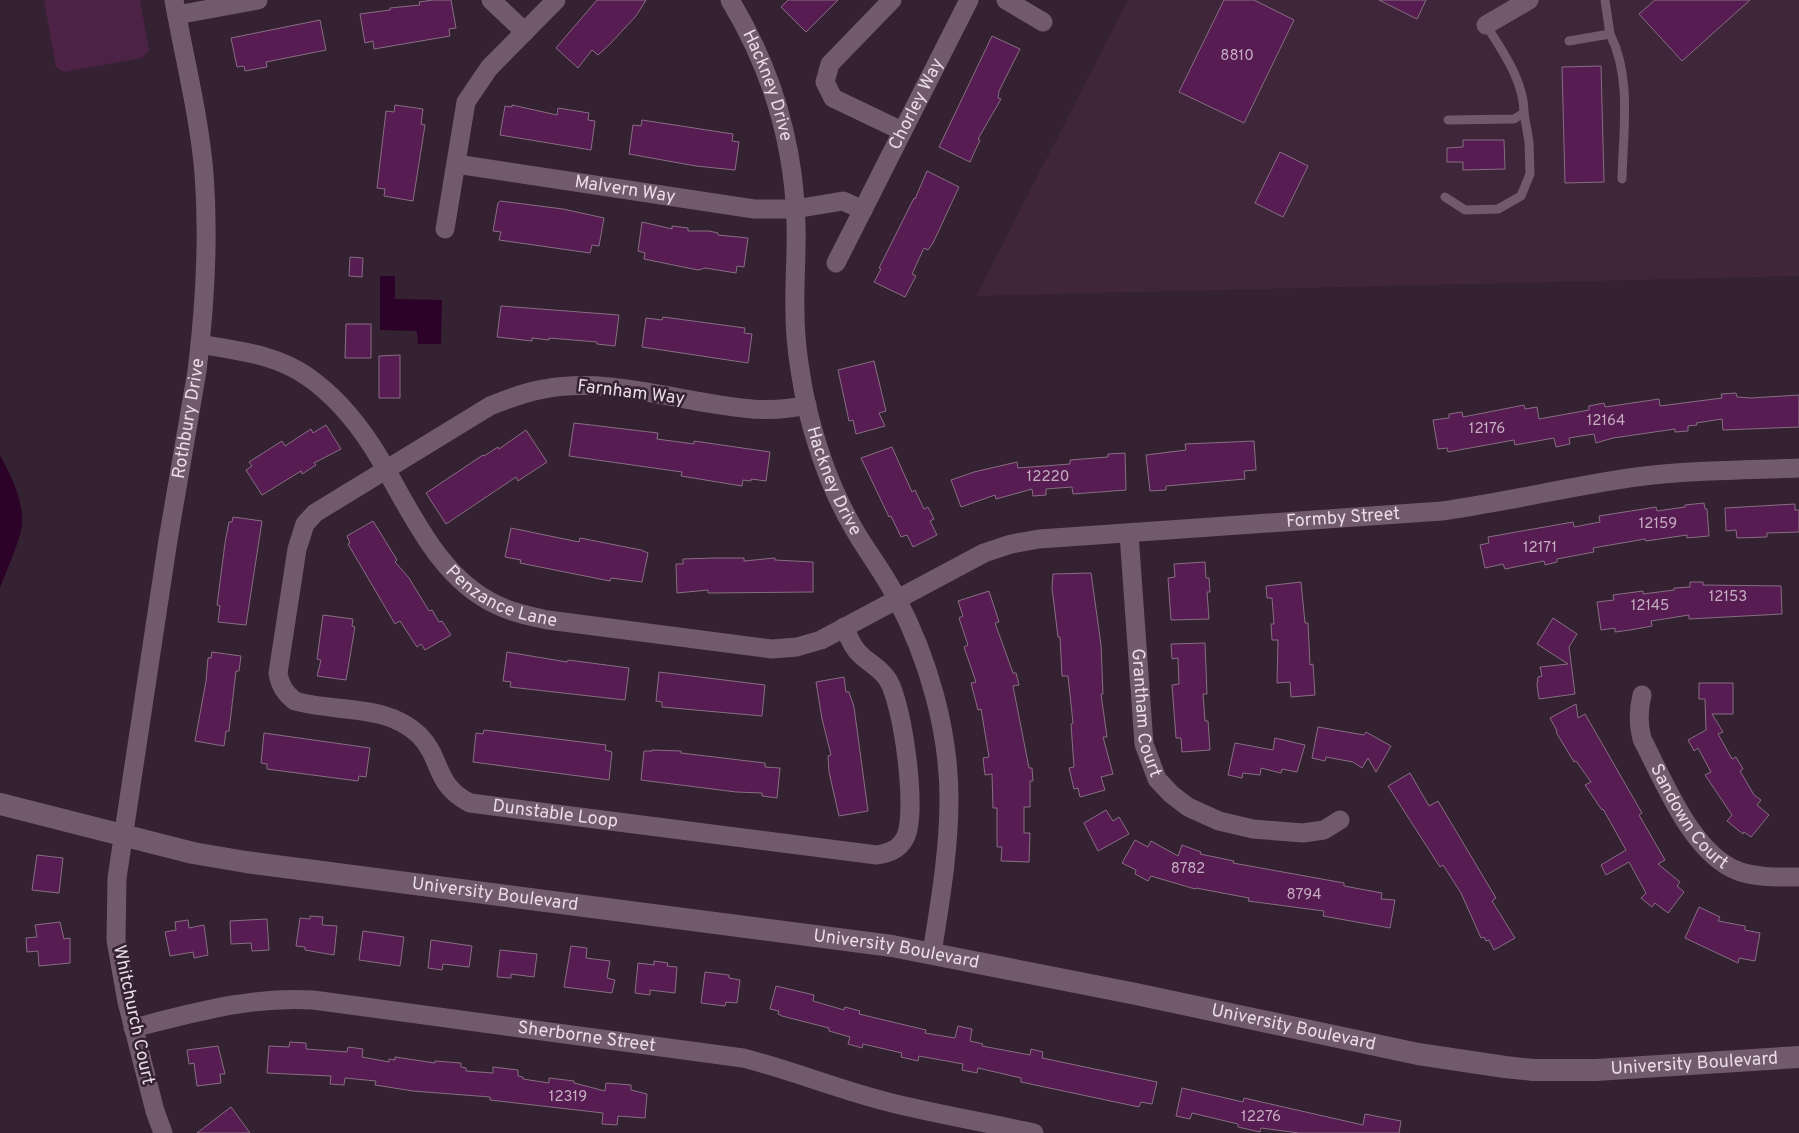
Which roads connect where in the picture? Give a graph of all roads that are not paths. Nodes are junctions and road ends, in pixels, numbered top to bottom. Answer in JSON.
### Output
{"nodes":[{"id":1,"x":258,"y":0,"type":"edge"},
{"id":2,"x":491,"y":0,"type":"edge"},
{"id":3,"x":556,"y":0,"type":"edge"},
{"id":4,"x":730,"y":0,"type":"edge"},
{"id":5,"x":892,"y":0,"type":"edge"},
{"id":6,"x":969,"y":0,"type":"edge"},
{"id":7,"x":1006,"y":0,"type":"edge"},
{"id":8,"x":1529,"y":0,"type":"edge"},
{"id":9,"x":1605,"y":0,"type":"edge"},
{"id":10,"x":176,"y":7,"type":"edge"},
{"id":11,"x":1043,"y":22,"type":"dead end"},
{"id":12,"x":1486,"y":25,"type":"joint"},
{"id":13,"x":525,"y":32,"type":"junction"},
{"id":14,"x":1610,"y":34,"type":"junction"},
{"id":15,"x":1569,"y":41,"type":"dead end"},
{"id":16,"x":1524,"y":113,"type":"junction"},
{"id":17,"x":1448,"y":120,"type":"dead end"},
{"id":18,"x":902,"y":131,"type":"junction"},
{"id":19,"x":456,"y":164,"type":"junction"},
{"id":20,"x":1622,"y":179,"type":"dead end"},
{"id":21,"x":1446,"y":197,"type":"dead end"},
{"id":22,"x":795,"y":209,"type":"junction"},
{"id":23,"x":863,"y":210,"type":"junction"},
{"id":24,"x":445,"y":230,"type":"dead end"},
{"id":25,"x":836,"y":263,"type":"dead end"},
{"id":26,"x":200,"y":344,"type":"junction"},
{"id":27,"x":806,"y":405,"type":"junction"},
{"id":28,"x":1799,"y":468,"type":"edge"},
{"id":29,"x":386,"y":470,"type":"junction"},
{"id":30,"x":1129,"y":534,"type":"junction"},
{"id":31,"x":897,"y":598,"type":"junction"},
{"id":32,"x":844,"y":627,"type":"junction"},
{"id":33,"x":1642,"y":695,"type":"dead end"},
{"id":34,"x":0,"y":804,"type":"edge"},
{"id":35,"x":1340,"y":820,"type":"dead end"},
{"id":36,"x":122,"y":836,"type":"junction"},
{"id":37,"x":1799,"y":877,"type":"edge"},
{"id":38,"x":932,"y":953,"type":"junction"},
{"id":39,"x":133,"y":1028,"type":"junction"},
{"id":40,"x":1797,"y":1056,"type":"edge"},
{"id":41,"x":990,"y":1128,"type":"edge"},
{"id":42,"x":163,"y":1133,"type":"edge"},
{"id":43,"x":1034,"y":1133,"type":"edge"}],
"edges":[{"from":1,"to":10,"type":"street"},
{"from":2,"to":13,"type":"street"},
{"from":3,"to":13,"type":"street"},
{"from":4,"to":22,"type":"street","name":"Hackney Drive"},
{"from":5,"to":18,"type":"street"},
{"from":6,"to":18,"type":"street","name":"Chorley Way"},
{"from":7,"to":11,"type":"street"},
{"from":8,"to":12,"type":"street"},
{"from":9,"to":14,"type":"lane"},
{"from":10,"to":26,"type":"street","name":"Rothbury Drive"},
{"from":12,"to":16,"type":"lane"},
{"from":13,"to":19,"type":"street"},
{"from":14,"to":15,"type":"lane"},
{"from":14,"to":20,"type":"lane"},
{"from":16,"to":17,"type":"lane"},
{"from":16,"to":21,"type":"lane"},
{"from":18,"to":23,"type":"street","name":"Chorley Way"},
{"from":19,"to":22,"type":"street","name":"Malvern Way"},
{"from":19,"to":24,"type":"street"},
{"from":22,"to":23,"type":"street"},
{"from":22,"to":27,"type":"street","name":"Hackney Drive"},
{"from":23,"to":25,"type":"street","name":"Chorley Way"},
{"from":26,"to":29,"type":"street","name":"Penzance Lane"},
{"from":26,"to":36,"type":"street","name":"Rothbury Drive"},
{"from":27,"to":29,"type":"street","name":"Farnham Way"},
{"from":27,"to":31,"type":"street","name":"Hackney Drive"},
{"from":28,"to":30,"type":"street","name":"Formby Street"},
{"from":29,"to":32,"type":"street","name":"Penzance Lane"},
{"from":29,"to":32,"type":"street","name":"Dunstable Loop"},
{"from":30,"to":31,"type":"street","name":"Formby Street"},
{"from":30,"to":35,"type":"street","name":"Grantham Court"},
{"from":31,"to":32,"type":"street","name":"Penzance Lane"},
{"from":31,"to":38,"type":"street","name":"Hackney Drive"},
{"from":33,"to":37,"type":"street","name":"Sandown Court"},
{"from":34,"to":36,"type":"street","name":"University Boulevard"},
{"from":36,"to":38,"type":"street","name":"University Boulevard"},
{"from":36,"to":39,"type":"street","name":"Whitchurch Court"},
{"from":38,"to":40,"type":"street","name":"University Boulevard"},
{"from":39,"to":41,"type":"street","name":"Sherborne Street"},
{"from":39,"to":42,"type":"street","name":"Whitchurch Court"},
{"from":41,"to":43,"type":"street","name":"Sherborne Street"}]}
